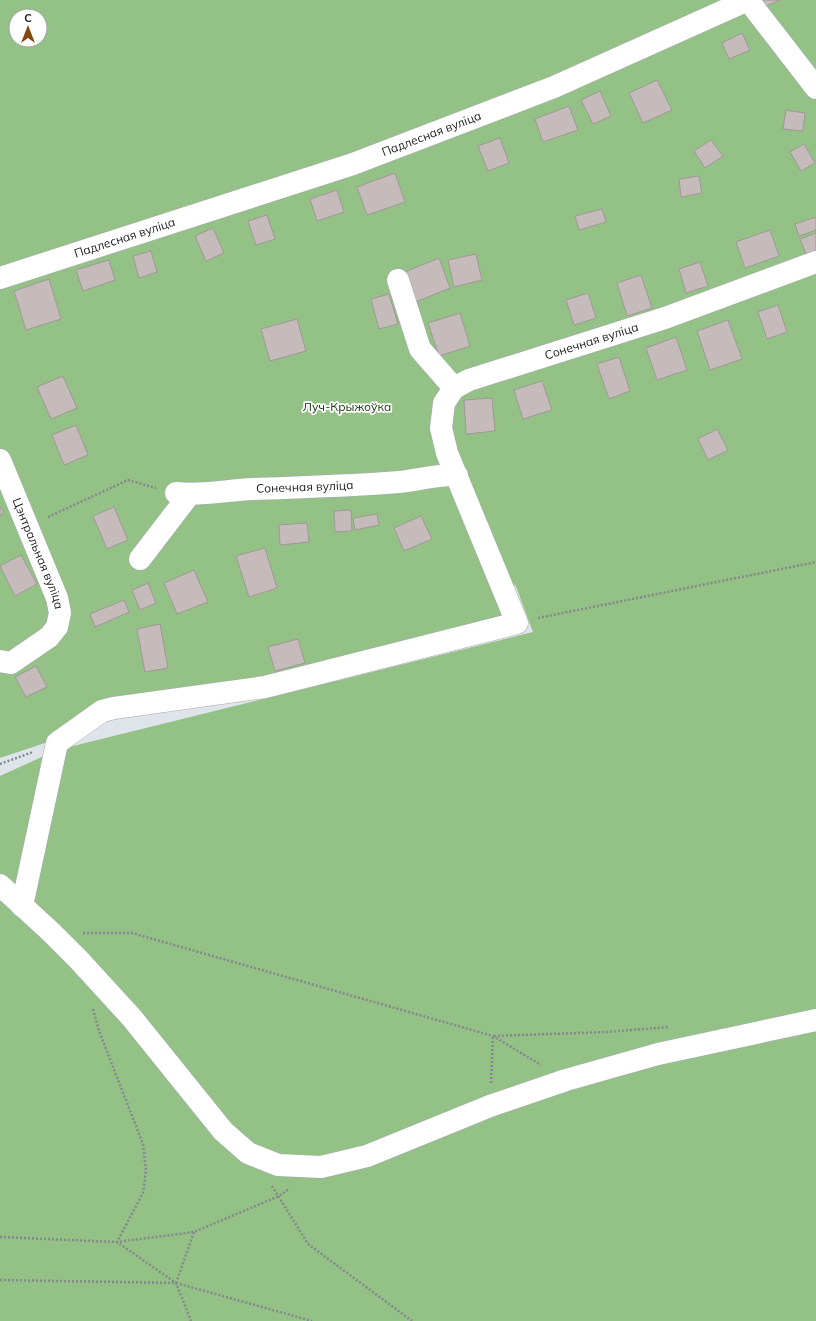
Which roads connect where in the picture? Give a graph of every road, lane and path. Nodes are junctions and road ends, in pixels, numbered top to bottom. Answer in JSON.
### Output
{"nodes":[{"id":1,"x":816,"y":88,"type":"edge"},
{"id":2,"x":816,"y":262,"type":"edge"},
{"id":3,"x":0,"y":278,"type":"edge"},
{"id":4,"x":398,"y":280,"type":"dead end"},
{"id":5,"x":454,"y":388,"type":"junction"},
{"id":6,"x":0,"y":460,"type":"edge"},
{"id":7,"x":457,"y":475,"type":"junction"},
{"id":8,"x":183,"y":494,"type":"junction"},
{"id":9,"x":28,"y":526,"type":"junction"},
{"id":10,"x":140,"y":559,"type":"dead end"},
{"id":11,"x":816,"y":562,"type":"edge"},
{"id":12,"x":517,"y":623,"type":"junction"},
{"id":13,"x":0,"y":662,"type":"edge"},
{"id":14,"x":58,"y":743,"type":"junction"},
{"id":15,"x":0,"y":764,"type":"edge"},
{"id":16,"x":0,"y":885,"type":"edge"},
{"id":17,"x":22,"y":906,"type":"junction"},
{"id":18,"x":52,"y":932,"type":"junction"},
{"id":19,"x":90,"y":1002,"type":"dead end"},
{"id":20,"x":816,"y":1020,"type":"edge"},
{"id":21,"x":676,"y":1026,"type":"dead end"},
{"id":22,"x":493,"y":1036,"type":"junction"},
{"id":23,"x":566,"y":1080,"type":"junction"},
{"id":24,"x":490,"y":1106,"type":"junction"},
{"id":25,"x":270,"y":1184,"type":"dead end"},
{"id":26,"x":279,"y":1196,"type":"junction"},
{"id":27,"x":194,"y":1232,"type":"junction"},
{"id":28,"x":0,"y":1237,"type":"edge"},
{"id":29,"x":117,"y":1242,"type":"junction"},
{"id":30,"x":0,"y":1280,"type":"edge"},
{"id":31,"x":176,"y":1283,"type":"junction"},
{"id":32,"x":191,"y":1321,"type":"edge"},
{"id":33,"x":312,"y":1321,"type":"edge"},
{"id":34,"x":412,"y":1321,"type":"edge"}],
"edges":[{"from":1,"to":3,"type":"street","name":"Падлесная вуліца"},
{"from":2,"to":5,"type":"street","name":"Сонечная вуліца"},
{"from":4,"to":5,"type":"street"},
{"from":5,"to":7,"type":"street"},
{"from":6,"to":9,"type":"street","name":"Цэнтральная вуліца"},
{"from":7,"to":8,"type":"street","name":"Сонечная вуліца"},
{"from":7,"to":12,"type":"street"},
{"from":8,"to":9,"type":"path"},
{"from":8,"to":10,"type":"street"},
{"from":9,"to":13,"type":"street","name":"Цэнтральная вуліца"},
{"from":11,"to":12,"type":"path"},
{"from":12,"to":14,"type":"street"},
{"from":14,"to":15,"type":"path"},
{"from":14,"to":17,"type":"street"},
{"from":16,"to":17,"type":"street"},
{"from":17,"to":18,"type":"street"},
{"from":18,"to":22,"type":"path"},
{"from":18,"to":24,"type":"street"},
{"from":19,"to":29,"type":"path"},
{"from":20,"to":23,"type":"street"},
{"from":21,"to":22,"type":"path"},
{"from":22,"to":23,"type":"path"},
{"from":22,"to":24,"type":"path"},
{"from":23,"to":24,"type":"street"},
{"from":25,"to":26,"type":"path"},
{"from":26,"to":27,"type":"path"},
{"from":26,"to":34,"type":"path"},
{"from":27,"to":29,"type":"path"},
{"from":27,"to":31,"type":"path"},
{"from":28,"to":29,"type":"path"},
{"from":29,"to":31,"type":"path"},
{"from":30,"to":31,"type":"path"},
{"from":31,"to":32,"type":"path"},
{"from":31,"to":33,"type":"path"}]}
